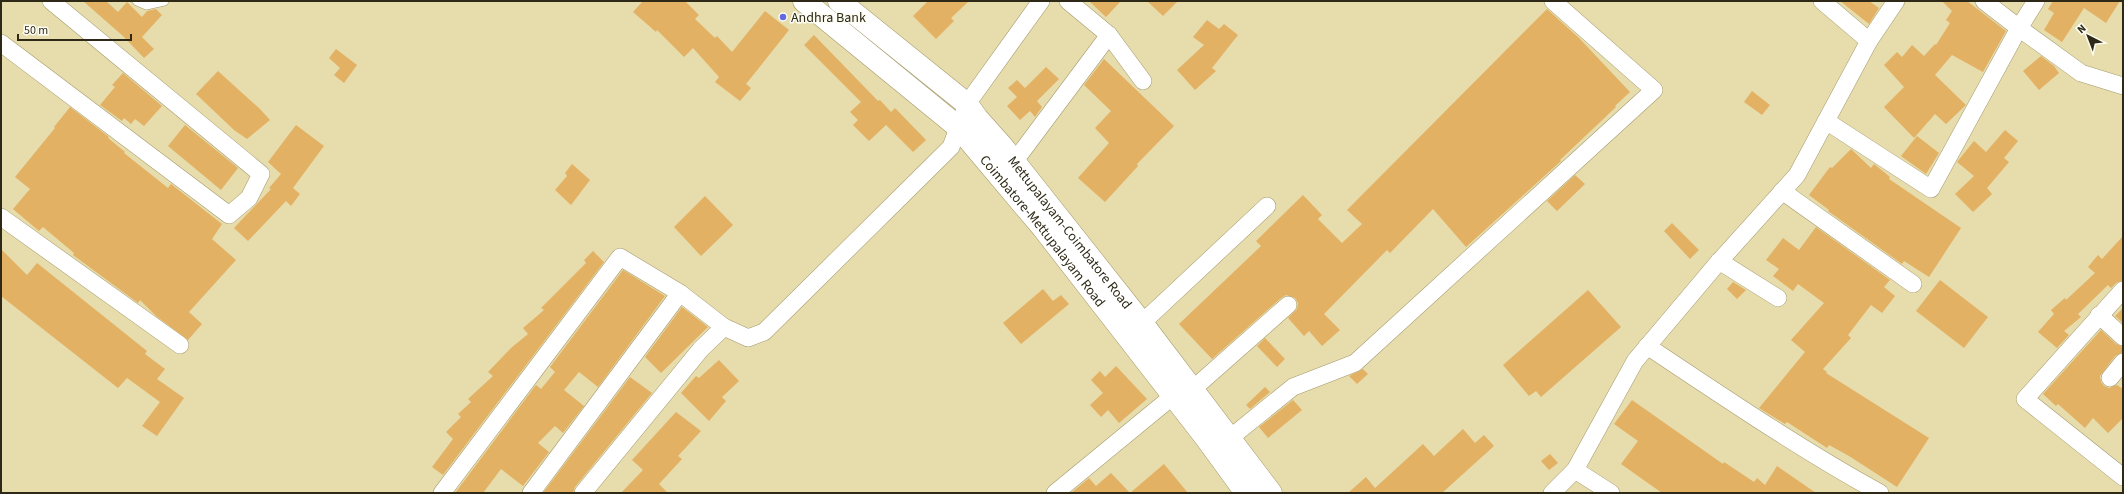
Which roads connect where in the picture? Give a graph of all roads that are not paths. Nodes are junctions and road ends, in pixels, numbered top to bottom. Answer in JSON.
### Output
{"nodes":[{"id":1,"x":51,"y":1,"type":"edge"},
{"id":2,"x":137,"y":1,"type":"edge"},
{"id":3,"x":164,"y":1,"type":"edge"},
{"id":4,"x":804,"y":1,"type":"edge"},
{"id":5,"x":839,"y":1,"type":"edge"},
{"id":6,"x":1041,"y":1,"type":"edge"},
{"id":7,"x":1068,"y":1,"type":"edge"},
{"id":8,"x":1552,"y":1,"type":"edge"},
{"id":9,"x":1822,"y":1,"type":"edge"},
{"id":10,"x":1896,"y":1,"type":"edge"},
{"id":11,"x":1984,"y":1,"type":"edge"},
{"id":12,"x":2036,"y":1,"type":"edge"},
{"id":13,"x":2019,"y":28,"type":"junction"},
{"id":14,"x":1109,"y":35,"type":"junction"},
{"id":15,"x":1869,"y":41,"type":"junction"},
{"id":16,"x":1,"y":43,"type":"edge"},
{"id":17,"x":1143,"y":81,"type":"dead end"},
{"id":18,"x":2123,"y":86,"type":"edge"},
{"id":19,"x":967,"y":104,"type":"junction"},
{"id":20,"x":1826,"y":121,"type":"junction"},
{"id":21,"x":958,"y":127,"type":"junction"},
{"id":22,"x":1014,"y":162,"type":"junction"},
{"id":23,"x":1782,"y":192,"type":"junction"},
{"id":24,"x":1267,"y":206,"type":"dead end"},
{"id":25,"x":1,"y":217,"type":"edge"},
{"id":26,"x":1719,"y":261,"type":"junction"},
{"id":27,"x":1913,"y":284,"type":"dead end"},
{"id":28,"x":2123,"y":290,"type":"edge"},
{"id":29,"x":680,"y":293,"type":"junction"},
{"id":30,"x":1778,"y":298,"type":"dead end"},
{"id":31,"x":1288,"y":305,"type":"dead end"},
{"id":32,"x":2099,"y":315,"type":"junction"},
{"id":33,"x":1142,"y":323,"type":"junction"},
{"id":34,"x":724,"y":326,"type":"junction"},
{"id":35,"x":2123,"y":337,"type":"edge"},
{"id":36,"x":180,"y":345,"type":"dead end"},
{"id":37,"x":1647,"y":346,"type":"junction"},
{"id":38,"x":2123,"y":362,"type":"edge"},
{"id":39,"x":2110,"y":378,"type":"dead end"},
{"id":40,"x":1183,"y":392,"type":"junction"},
{"id":41,"x":1230,"y":438,"type":"junction"},
{"id":42,"x":1575,"y":470,"type":"junction"},
{"id":43,"x":2123,"y":477,"type":"edge"},
{"id":44,"x":442,"y":493,"type":"edge"},
{"id":45,"x":531,"y":493,"type":"edge"},
{"id":46,"x":583,"y":493,"type":"edge"},
{"id":47,"x":1055,"y":493,"type":"edge"},
{"id":48,"x":1246,"y":493,"type":"edge"},
{"id":49,"x":1271,"y":493,"type":"edge"},
{"id":50,"x":1552,"y":493,"type":"edge"},
{"id":51,"x":1611,"y":493,"type":"edge"},
{"id":52,"x":1880,"y":493,"type":"edge"}],
"edges":[{"from":1,"to":16,"type":"street"},
{"from":2,"to":3,"type":"lane"},
{"from":4,"to":21,"type":"highway","name":"Coimbatore-Mettupalayam Road"},
{"from":5,"to":19,"type":"highway","name":"Mettupalayam-Coimbatore Road"},
{"from":6,"to":19,"type":"street"},
{"from":7,"to":14,"type":"street"},
{"from":8,"to":41,"type":"street"},
{"from":9,"to":15,"type":"street"},
{"from":10,"to":15,"type":"street"},
{"from":11,"to":13,"type":"street"},
{"from":12,"to":13,"type":"street"},
{"from":13,"to":18,"type":"street"},
{"from":13,"to":20,"type":"street"},
{"from":14,"to":17,"type":"street"},
{"from":14,"to":22,"type":"street"},
{"from":15,"to":20,"type":"street"},
{"from":19,"to":21,"type":"street"},
{"from":19,"to":22,"type":"highway","name":"Mettupalayam-Coimbatore Road"},
{"from":20,"to":23,"type":"street"},
{"from":21,"to":34,"type":"street"},
{"from":21,"to":40,"type":"highway","name":"Coimbatore-Mettupalayam Road"},
{"from":22,"to":33,"type":"highway","name":"Mettupalayam-Coimbatore Road"},
{"from":23,"to":26,"type":"street"},
{"from":23,"to":27,"type":"street"},
{"from":24,"to":33,"type":"street"},
{"from":25,"to":36,"type":"street"},
{"from":26,"to":30,"type":"street"},
{"from":26,"to":37,"type":"street"},
{"from":28,"to":32,"type":"street"},
{"from":29,"to":34,"type":"street"},
{"from":29,"to":44,"type":"street"},
{"from":29,"to":45,"type":"street"},
{"from":31,"to":40,"type":"street"},
{"from":32,"to":35,"type":"street"},
{"from":32,"to":43,"type":"street"},
{"from":33,"to":40,"type":"highway","name":"Mettupalayam-Coimbatore Road"},
{"from":34,"to":46,"type":"street"},
{"from":37,"to":42,"type":"street"},
{"from":37,"to":52,"type":"street"},
{"from":38,"to":39,"type":"street"},
{"from":40,"to":41,"type":"highway","name":"Mettupalayam-Coimbatore Road"},
{"from":40,"to":47,"type":"street"},
{"from":40,"to":48,"type":"highway","name":"Coimbatore-Mettupalayam Road"},
{"from":41,"to":49,"type":"highway","name":"Mettupalayam-Coimbatore Road"},
{"from":42,"to":50,"type":"street"},
{"from":42,"to":51,"type":"street"}]}
